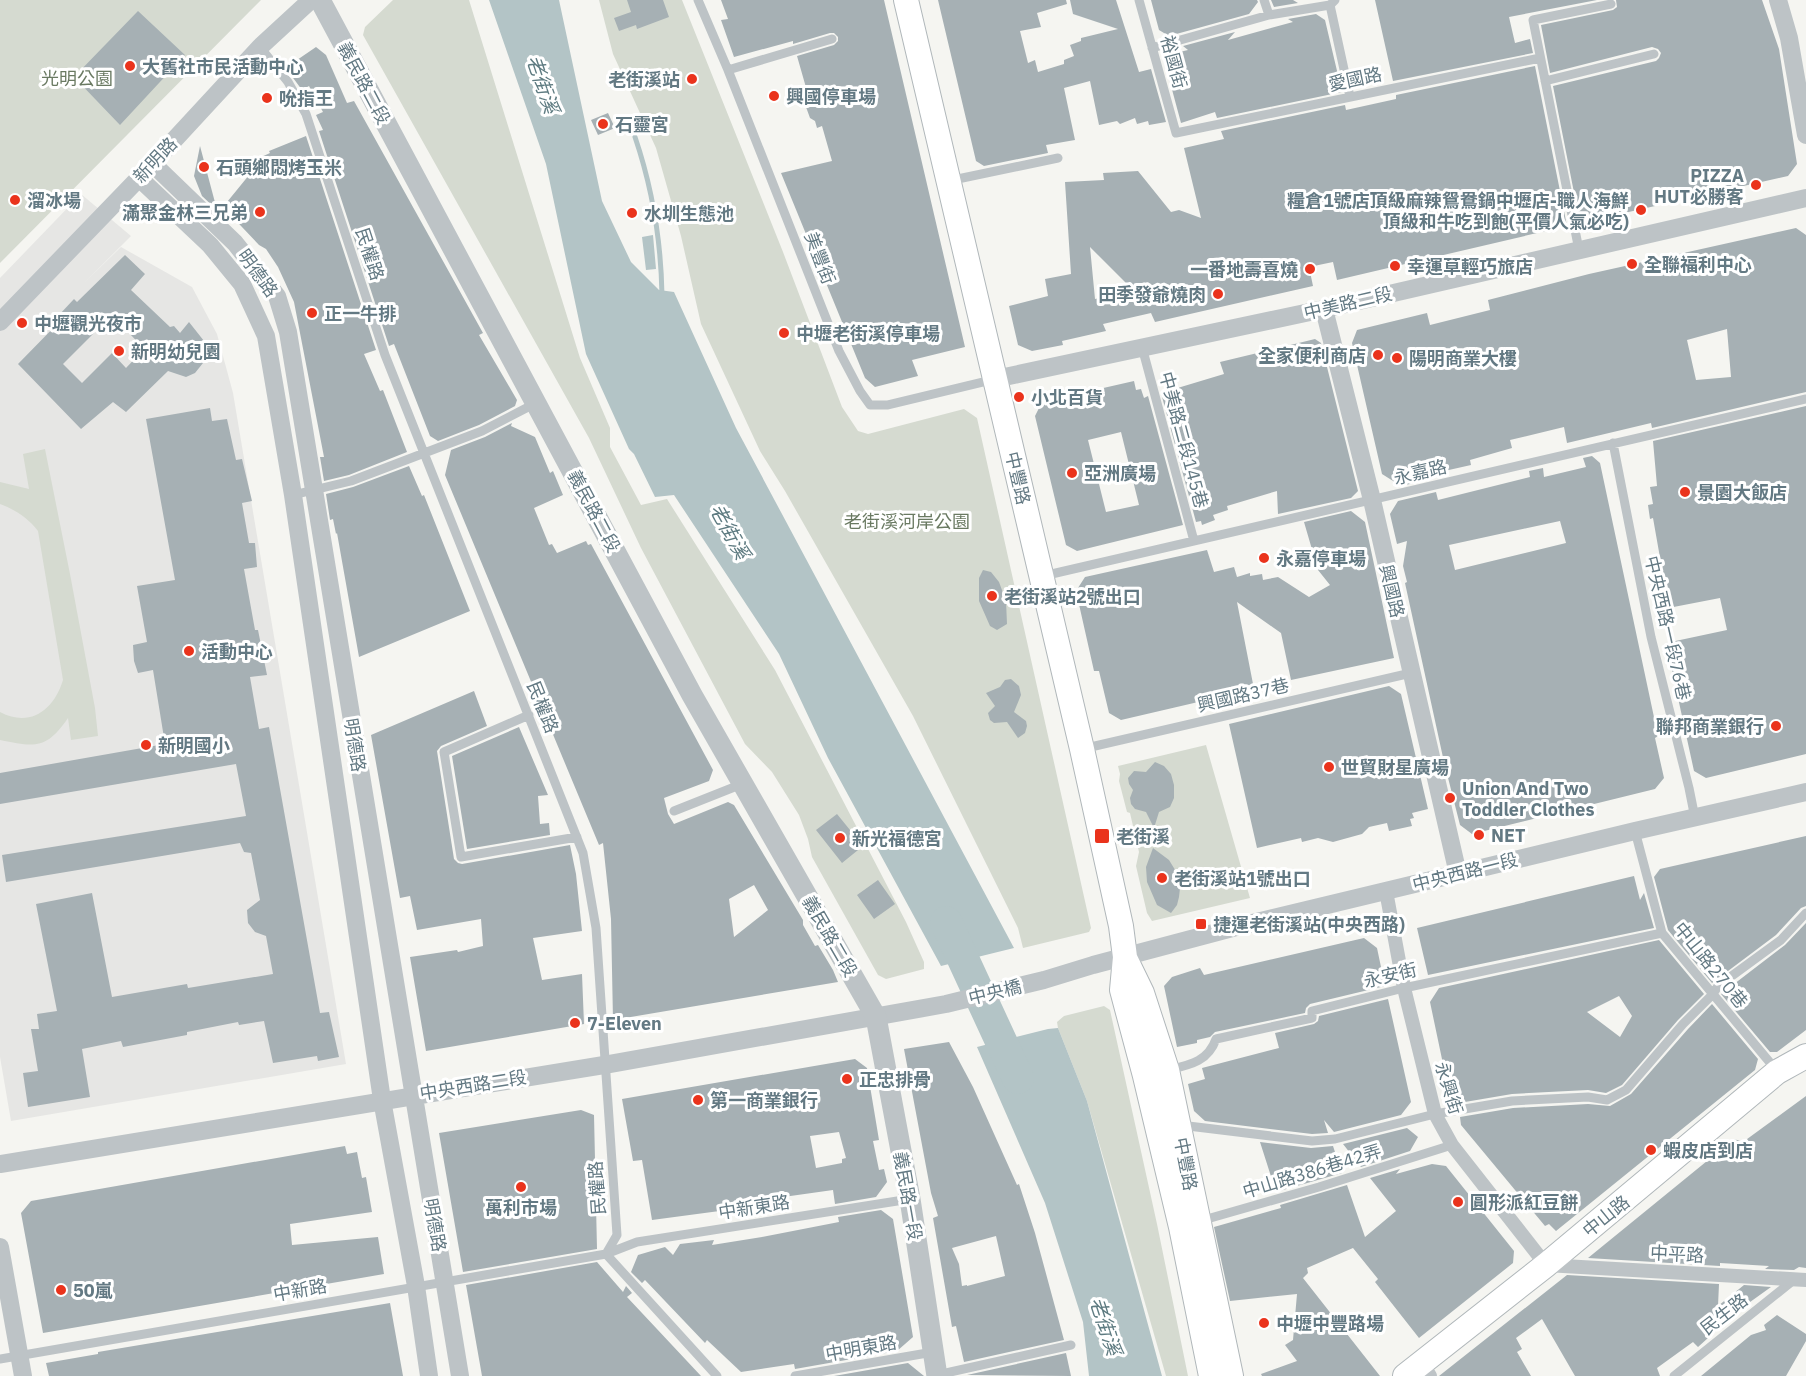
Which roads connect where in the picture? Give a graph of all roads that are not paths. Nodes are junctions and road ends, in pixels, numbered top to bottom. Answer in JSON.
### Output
{"nodes":[{"id":1,"x":311,"y":0,"type":"edge"},
{"id":2,"x":320,"y":0,"type":"edge"},
{"id":3,"x":698,"y":0,"type":"edge"},
{"id":4,"x":906,"y":0,"type":"edge"},
{"id":5,"x":1139,"y":0,"type":"edge"},
{"id":6,"x":1264,"y":0,"type":"edge"},
{"id":7,"x":1778,"y":0,"type":"edge"},
{"id":8,"x":1333,"y":2,"type":"edge"},
{"id":9,"x":1611,"y":4,"type":"dead end"},
{"id":10,"x":1269,"y":15,"type":"junction"},
{"id":11,"x":832,"y":39,"type":"dead end"},
{"id":12,"x":260,"y":47,"type":"junction"},
{"id":13,"x":1152,"y":48,"type":"junction"},
{"id":14,"x":1654,"y":54,"type":"dead end"},
{"id":15,"x":1540,"y":58,"type":"junction"},
{"id":16,"x":728,"y":70,"type":"junction"},
{"id":17,"x":1545,"y":81,"type":"junction"},
{"id":18,"x":1350,"y":97,"type":"junction"},
{"id":19,"x":1176,"y":134,"type":"joint"},
{"id":20,"x":1806,"y":135,"type":"edge"},
{"id":21,"x":1058,"y":158,"type":"dead end"},
{"id":22,"x":152,"y":163,"type":"junction"},
{"id":23,"x":139,"y":178,"type":"junction"},
{"id":24,"x":948,"y":181,"type":"junction"},
{"id":25,"x":1806,"y":198,"type":"edge"},
{"id":26,"x":1579,"y":250,"type":"junction"},
{"id":27,"x":1324,"y":309,"type":"junction"},
{"id":28,"x":0,"y":322,"type":"edge"},
{"id":29,"x":1142,"y":347,"type":"junction"},
{"id":30,"x":994,"y":380,"type":"junction"},
{"id":31,"x":1806,"y":399,"type":"edge"},
{"id":32,"x":536,"y":403,"type":"junction"},
{"id":33,"x":1613,"y":444,"type":"junction"},
{"id":34,"x":425,"y":453,"type":"junction"},
{"id":35,"x":314,"y":489,"type":"junction"},
{"id":36,"x":292,"y":495,"type":"junction"},
{"id":37,"x":1372,"y":500,"type":"junction"},
{"id":38,"x":1194,"y":541,"type":"junction"},
{"id":39,"x":1041,"y":576,"type":"junction"},
{"id":40,"x":1411,"y":673,"type":"junction"},
{"id":41,"x":529,"y":715,"type":"junction"},
{"id":42,"x":1082,"y":749,"type":"junction"},
{"id":43,"x":742,"y":784,"type":"junction"},
{"id":44,"x":1806,"y":792,"type":"edge"},
{"id":45,"x":674,"y":811,"type":"dead end"},
{"id":46,"x":1695,"y":818,"type":"junction"},
{"id":47,"x":1635,"y":831,"type":"junction"},
{"id":48,"x":577,"y":837,"type":"junction"},
{"id":49,"x":1458,"y":874,"type":"junction"},
{"id":50,"x":1386,"y":891,"type":"junction"},
{"id":51,"x":1806,"y":913,"type":"edge"},
{"id":52,"x":1662,"y":933,"type":"junction"},
{"id":53,"x":1125,"y":957,"type":"junction"},
{"id":54,"x":1404,"y":988,"type":"junction"},
{"id":55,"x":1713,"y":994,"type":"junction"},
{"id":56,"x":946,"y":1004,"type":"joint"},
{"id":57,"x":876,"y":1017,"type":"junction"},
{"id":58,"x":1806,"y":1056,"type":"edge"},
{"id":59,"x":604,"y":1065,"type":"junction"},
{"id":60,"x":1777,"y":1072,"type":"junction"},
{"id":61,"x":1156,"y":1073,"type":"junction"},
{"id":62,"x":412,"y":1095,"type":"junction"},
{"id":63,"x":382,"y":1100,"type":"junction"},
{"id":64,"x":1435,"y":1114,"type":"junction"},
{"id":65,"x":1168,"y":1127,"type":"junction"},
{"id":66,"x":1452,"y":1145,"type":"junction"},
{"id":67,"x":0,"y":1164,"type":"edge"},
{"id":68,"x":910,"y":1199,"type":"junction"},
{"id":69,"x":1189,"y":1224,"type":"junction"},
{"id":70,"x":0,"y":1247,"type":"edge"},
{"id":71,"x":606,"y":1254,"type":"junction"},
{"id":72,"x":1546,"y":1265,"type":"junction"},
{"id":73,"x":1800,"y":1279,"type":"edge"},
{"id":74,"x":444,"y":1281,"type":"junction"},
{"id":75,"x":416,"y":1286,"type":"junction"},
{"id":76,"x":1071,"y":1345,"type":"dead end"},
{"id":77,"x":933,"y":1352,"type":"junction"},
{"id":78,"x":20,"y":1356,"type":"junction"},
{"id":79,"x":0,"y":1359,"type":"edge"},
{"id":80,"x":1419,"y":1372,"type":"edge"},
{"id":81,"x":23,"y":1376,"type":"edge"},
{"id":82,"x":429,"y":1376,"type":"edge"},
{"id":83,"x":460,"y":1376,"type":"edge"},
{"id":84,"x":717,"y":1376,"type":"edge"},
{"id":85,"x":795,"y":1376,"type":"edge"},
{"id":86,"x":937,"y":1376,"type":"edge"},
{"id":87,"x":1211,"y":1376,"type":"edge"},
{"id":88,"x":1231,"y":1376,"type":"edge"},
{"id":89,"x":1674,"y":1376,"type":"edge"}],
"edges":[{"from":1,"to":12,"type":"street","name":"新明路"},
{"from":2,"to":32,"type":"street","name":"義民路二段"},
{"from":3,"to":16,"type":"lane","name":"美豐街"},
{"from":4,"to":24,"type":"main road","name":"中豐路"},
{"from":5,"to":13,"type":"lane","name":"裕國街"},
{"from":6,"to":10,"type":"lane"},
{"from":7,"to":20,"type":"street"},
{"from":8,"to":10,"type":"lane"},
{"from":8,"to":18,"type":"lane"},
{"from":9,"to":15,"type":"lane"},
{"from":10,"to":13,"type":"lane"},
{"from":11,"to":16,"type":"lane"},
{"from":12,"to":22,"type":"street","name":"新明路"},
{"from":12,"to":34,"type":"lane","name":"民權路"},
{"from":13,"to":19,"type":"lane","name":"裕國街"},
{"from":14,"to":17,"type":"lane"},
{"from":15,"to":17,"type":"lane"},
{"from":15,"to":18,"type":"lane","name":"愛國路"},
{"from":16,"to":30,"type":"lane","name":"美豐街"},
{"from":17,"to":26,"type":"lane"},
{"from":18,"to":19,"type":"lane","name":"愛國路"},
{"from":21,"to":24,"type":"lane"},
{"from":22,"to":23,"type":"street","name":"新明路"},
{"from":22,"to":35,"type":"street","name":"明德路"},
{"from":23,"to":28,"type":"street","name":"新明路"},
{"from":23,"to":36,"type":"street","name":"明德路"},
{"from":24,"to":30,"type":"main road","name":"中豐路"},
{"from":25,"to":26,"type":"street","name":"中美路二段"},
{"from":26,"to":27,"type":"street","name":"中美路二段"},
{"from":27,"to":29,"type":"street","name":"中美路二段"},
{"from":27,"to":37,"type":"street","name":"興國路"},
{"from":29,"to":30,"type":"street","name":"中美路二段"},
{"from":29,"to":38,"type":"lane","name":"中美路二段145巷"},
{"from":30,"to":39,"type":"main road","name":"中豐路"},
{"from":31,"to":33,"type":"lane","name":"永嘉路"},
{"from":32,"to":34,"type":"lane"},
{"from":32,"to":43,"type":"street","name":"義民路二段"},
{"from":33,"to":37,"type":"lane","name":"永嘉路"},
{"from":33,"to":46,"type":"lane","name":"中央西路一段76巷"},
{"from":34,"to":35,"type":"lane"},
{"from":34,"to":41,"type":"lane","name":"民權路"},
{"from":35,"to":36,"type":"lane"},
{"from":35,"to":62,"type":"street","name":"明德路"},
{"from":36,"to":63,"type":"street","name":"明德路"},
{"from":37,"to":38,"type":"lane","name":"永嘉路"},
{"from":37,"to":40,"type":"street","name":"興國路"},
{"from":38,"to":39,"type":"lane","name":"永嘉路"},
{"from":39,"to":42,"type":"main road","name":"中豐路"},
{"from":40,"to":42,"type":"lane","name":"興國路37巷"},
{"from":40,"to":49,"type":"street","name":"興國路"},
{"from":41,"to":48,"type":"lane","name":"民權路"},
{"from":41,"to":48,"type":"lane"},
{"from":42,"to":53,"type":"main road","name":"中豐路"},
{"from":43,"to":45,"type":"lane"},
{"from":43,"to":57,"type":"street","name":"義民路二段"},
{"from":44,"to":46,"type":"street","name":"中央西路一段"},
{"from":46,"to":47,"type":"street","name":"中央西路一段"},
{"from":47,"to":49,"type":"street","name":"中央西路一段"},
{"from":47,"to":52,"type":"lane","name":"中山路270巷"},
{"from":48,"to":59,"type":"lane","name":"民權路"},
{"from":49,"to":50,"type":"street","name":"中央西路一段"},
{"from":50,"to":53,"type":"street","name":"中央西路一段"},
{"from":50,"to":54,"type":"street","name":"永興街"},
{"from":51,"to":55,"type":"lane"},
{"from":52,"to":54,"type":"lane","name":"永安街"},
{"from":52,"to":55,"type":"lane","name":"中山路270巷"},
{"from":53,"to":56,"type":"street","name":"中央橋"},
{"from":53,"to":61,"type":"main road","name":"中豐路"},
{"from":54,"to":61,"type":"lane","name":"永安街"},
{"from":54,"to":64,"type":"street","name":"永興街"},
{"from":55,"to":60,"type":"lane","name":"中山路270巷"},
{"from":55,"to":64,"type":"lane"},
{"from":56,"to":57,"type":"street","name":"中央西路二段"},
{"from":57,"to":59,"type":"street","name":"中央西路二段"},
{"from":57,"to":68,"type":"street","name":"義民路一段"},
{"from":58,"to":60,"type":"main road","name":"中山路"},
{"from":59,"to":62,"type":"street","name":"中央西路二段"},
{"from":59,"to":71,"type":"lane","name":"民權路"},
{"from":60,"to":72,"type":"main road","name":"中山路"},
{"from":61,"to":65,"type":"main road","name":"中豐路"},
{"from":62,"to":63,"type":"street","name":"中央西路二段"},
{"from":62,"to":74,"type":"street","name":"明德路"},
{"from":63,"to":67,"type":"street","name":"中央西路二段"},
{"from":63,"to":75,"type":"street","name":"明德路"},
{"from":64,"to":65,"type":"lane"},
{"from":64,"to":66,"type":"street","name":"永興街"},
{"from":65,"to":69,"type":"main road","name":"中豐路"},
{"from":66,"to":69,"type":"lane","name":"中山路386巷42弄"},
{"from":66,"to":72,"type":"street","name":"永興街"},
{"from":68,"to":71,"type":"lane","name":"中新東路"},
{"from":68,"to":77,"type":"street","name":"義民路一段"},
{"from":69,"to":87,"type":"main road","name":"中豐路"},
{"from":69,"to":88,"type":"main road","name":"中豐路"},
{"from":70,"to":78,"type":"street"},
{"from":71,"to":74,"type":"lane","name":"中新路"},
{"from":71,"to":84,"type":"lane"},
{"from":72,"to":73,"type":"street","name":"中平路"},
{"from":72,"to":80,"type":"main road","name":"中山路"},
{"from":73,"to":89,"type":"lane","name":"民生路"},
{"from":74,"to":75,"type":"lane","name":"中新路"},
{"from":74,"to":83,"type":"street","name":"明德路"},
{"from":75,"to":78,"type":"lane","name":"中新路"},
{"from":75,"to":82,"type":"street","name":"明德路"},
{"from":76,"to":86,"type":"lane"},
{"from":77,"to":85,"type":"lane","name":"中明東路"},
{"from":77,"to":86,"type":"street","name":"義民路一段"},
{"from":78,"to":79,"type":"lane","name":"中新路"},
{"from":78,"to":81,"type":"street"}]}
